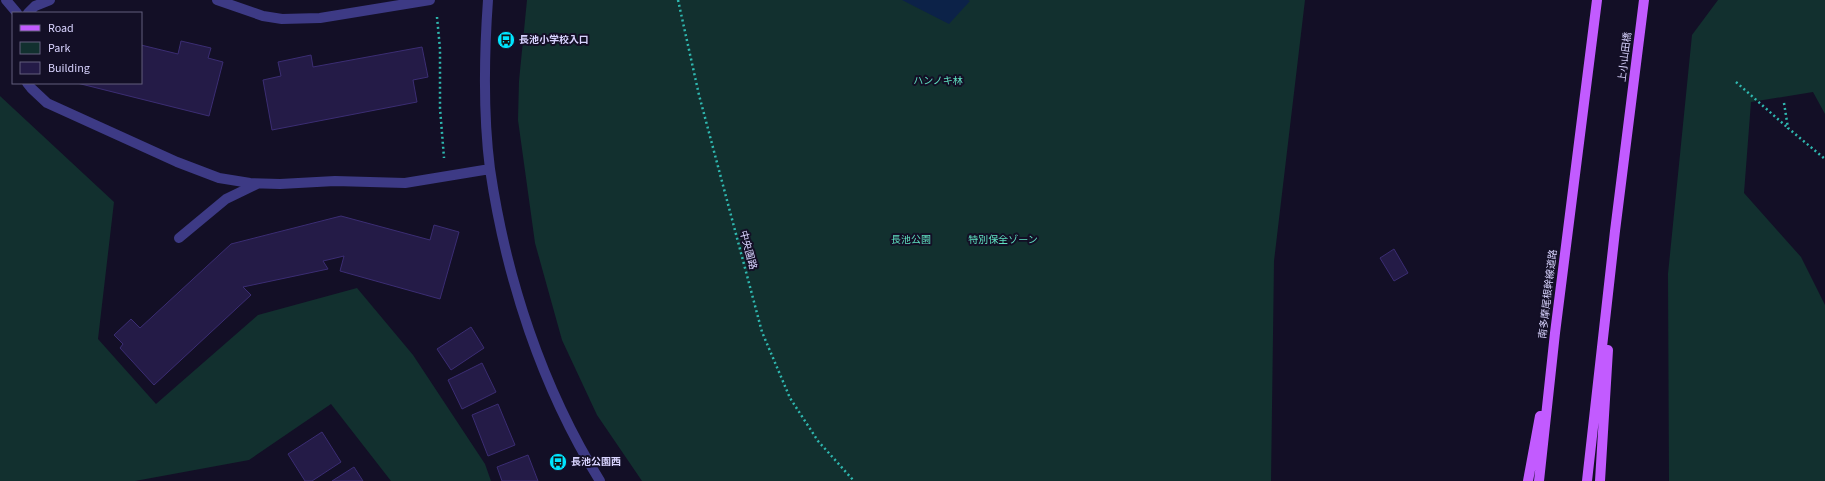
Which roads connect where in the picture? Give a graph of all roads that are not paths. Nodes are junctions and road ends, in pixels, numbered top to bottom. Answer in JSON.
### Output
{"nodes":[{"id":1,"x":6,"y":0,"type":"edge"},
{"id":2,"x":50,"y":0,"type":"edge"},
{"id":3,"x":217,"y":0,"type":"edge"},
{"id":4,"x":430,"y":0,"type":"edge"},
{"id":5,"x":488,"y":0,"type":"edge"},
{"id":6,"x":1597,"y":0,"type":"edge"},
{"id":7,"x":1644,"y":0,"type":"edge"},
{"id":8,"x":16,"y":12,"type":"edge"},
{"id":9,"x":29,"y":12,"type":"edge"},
{"id":10,"x":28,"y":84,"type":"edge"},
{"id":11,"x":490,"y":169,"type":"junction"},
{"id":12,"x":258,"y":184,"type":"junction"},
{"id":13,"x":1615,"y":231,"type":"junction"},
{"id":14,"x":178,"y":238,"type":"dead end"},
{"id":15,"x":1555,"y":333,"type":"junction"},
{"id":16,"x":600,"y":481,"type":"edge"},
{"id":17,"x":1528,"y":481,"type":"edge"},
{"id":18,"x":1539,"y":481,"type":"edge"},
{"id":19,"x":1587,"y":481,"type":"edge"},
{"id":20,"x":1600,"y":481,"type":"edge"}],
"edges":[{"from":1,"to":8,"type":"street"},
{"from":2,"to":9,"type":"street"},
{"from":3,"to":4,"type":"street"},
{"from":5,"to":11,"type":"street"},
{"from":6,"to":15,"type":"main road","name":"南多摩尾根幹線道路"},
{"from":7,"to":13,"type":"main road","name":"上小山田橋"},
{"from":10,"to":12,"type":"street"},
{"from":11,"to":12,"type":"street"},
{"from":11,"to":16,"type":"street"},
{"from":12,"to":14,"type":"street"},
{"from":13,"to":19,"type":"main road"},
{"from":13,"to":20,"type":"main road"},
{"from":15,"to":17,"type":"main road"},
{"from":15,"to":18,"type":"main road","name":"南多摩尾根幹線道路"}]}
